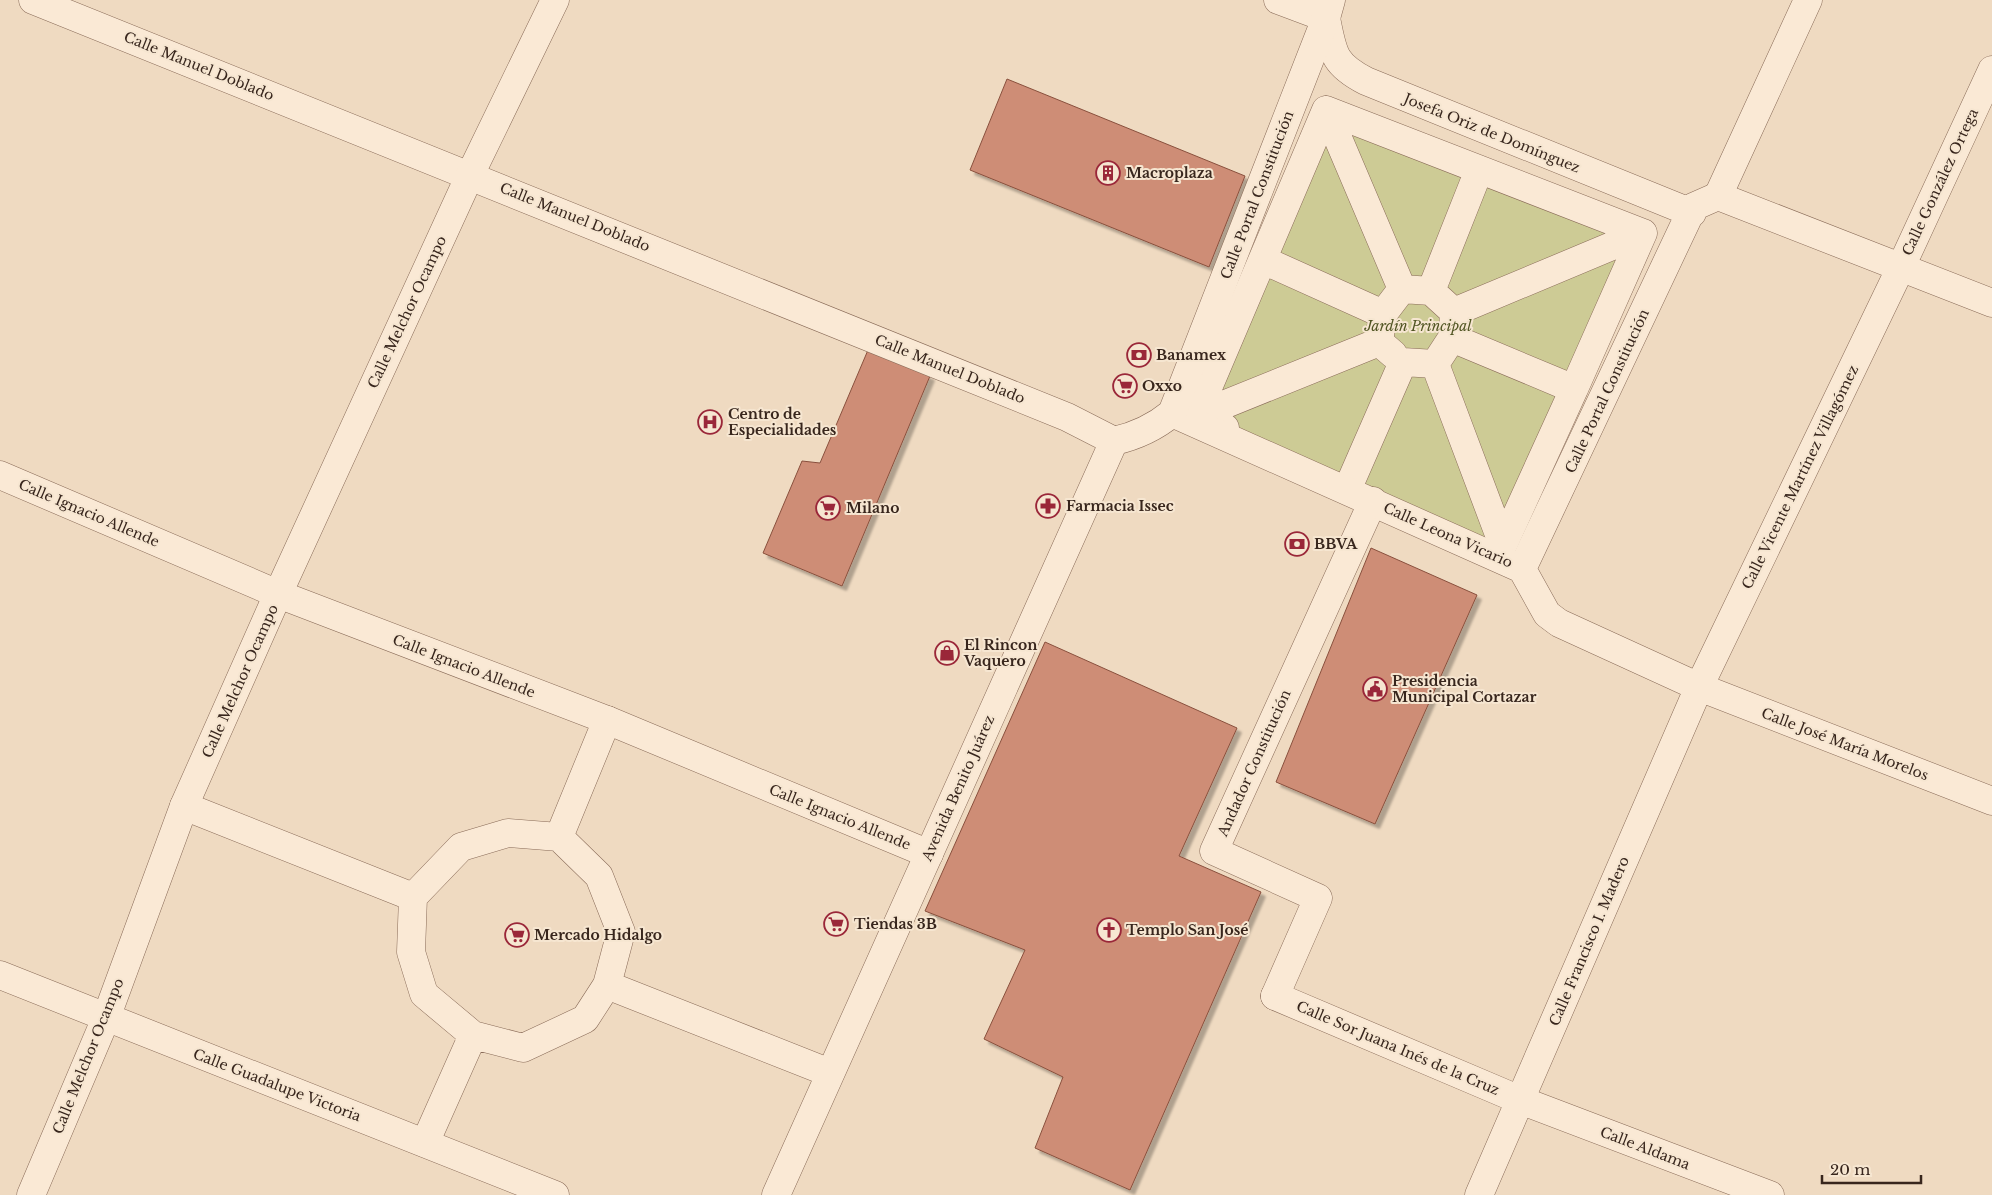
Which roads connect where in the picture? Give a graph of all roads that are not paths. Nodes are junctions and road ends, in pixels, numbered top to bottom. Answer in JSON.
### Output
{"nodes":[{"id":1,"x":33,"y":0,"type":"edge"},
{"id":2,"x":555,"y":0,"type":"edge"},
{"id":3,"x":1278,"y":0,"type":"edge"},
{"id":4,"x":1808,"y":0,"type":"edge"},
{"id":5,"x":1328,"y":9,"type":"edge"},
{"id":6,"x":1992,"y":70,"type":"edge"},
{"id":7,"x":1326,"y":110,"type":"junction"},
{"id":8,"x":1480,"y":170,"type":"junction"},
{"id":9,"x":470,"y":175,"type":"junction"},
{"id":10,"x":1718,"y":196,"type":"junction"},
{"id":11,"x":1692,"y":214,"type":"junction"},
{"id":12,"x":1643,"y":233,"type":"junction"},
{"id":13,"x":1262,"y":260,"type":"junction"},
{"id":14,"x":1901,"y":267,"type":"junction"},
{"id":15,"x":1402,"y":289,"type":"junction"},
{"id":16,"x":1431,"y":292,"type":"junction"},
{"id":17,"x":1992,"y":303,"type":"edge"},
{"id":18,"x":1383,"y":314,"type":"junction"},
{"id":19,"x":1453,"y":325,"type":"junction"},
{"id":20,"x":1379,"y":342,"type":"junction"},
{"id":21,"x":1403,"y":362,"type":"junction"},
{"id":22,"x":1435,"y":364,"type":"junction"},
{"id":23,"x":1574,"y":389,"type":"junction"},
{"id":24,"x":1184,"y":415,"type":"junction"},
{"id":25,"x":1114,"y":441,"type":"junction"},
{"id":26,"x":0,"y":475,"type":"edge"},
{"id":27,"x":1352,"y":480,"type":"junction"},
{"id":28,"x":1373,"y":501,"type":"junction"},
{"id":29,"x":1503,"y":545,"type":"junction"},
{"id":30,"x":1522,"y":568,"type":"junction"},
{"id":31,"x":278,"y":594,"type":"junction"},
{"id":32,"x":1699,"y":687,"type":"junction"},
{"id":33,"x":607,"y":720,"type":"junction"},
{"id":34,"x":1992,"y":801,"type":"edge"},
{"id":35,"x":184,"y":806,"type":"junction"},
{"id":36,"x":559,"y":837,"type":"junction"},
{"id":37,"x":929,"y":854,"type":"junction"},
{"id":38,"x":413,"y":897,"type":"junction"},
{"id":39,"x":0,"y":975,"type":"edge"},
{"id":40,"x":607,"y":985,"type":"junction"},
{"id":41,"x":1275,"y":996,"type":"joint"},
{"id":42,"x":106,"y":1018,"type":"junction"},
{"id":43,"x":473,"y":1035,"type":"junction"},
{"id":44,"x":830,"y":1073,"type":"junction"},
{"id":45,"x":1520,"y":1100,"type":"junction"},
{"id":46,"x":425,"y":1143,"type":"junction"},
{"id":47,"x":31,"y":1195,"type":"edge"},
{"id":48,"x":555,"y":1195,"type":"edge"},
{"id":49,"x":776,"y":1195,"type":"edge"},
{"id":50,"x":1480,"y":1195,"type":"edge"},
{"id":51,"x":1770,"y":1195,"type":"edge"}],
"edges":[{"from":1,"to":9,"type":"street","name":"Calle Manuel Doblado"},
{"from":2,"to":9,"type":"street","name":"Calle Melchor Ocampo"},
{"from":3,"to":5,"type":"street"},
{"from":4,"to":10,"type":"street"},
{"from":5,"to":11,"type":"street","name":"Josefa Oriz de Domínguez"},
{"from":5,"to":24,"type":"street","name":"Calle Portal Constitución"},
{"from":6,"to":14,"type":"street","name":"Calle González Ortega"},
{"from":7,"to":8,"type":"street"},
{"from":7,"to":13,"type":"street"},
{"from":7,"to":15,"type":"street"},
{"from":8,"to":12,"type":"street"},
{"from":8,"to":16,"type":"street"},
{"from":9,"to":25,"type":"street","name":"Calle Manuel Doblado"},
{"from":9,"to":31,"type":"street","name":"Calle Melchor Ocampo"},
{"from":10,"to":11,"type":"street"},
{"from":10,"to":14,"type":"street"},
{"from":11,"to":30,"type":"street","name":"Calle Portal Constitución"},
{"from":12,"to":19,"type":"street"},
{"from":12,"to":23,"type":"street"},
{"from":13,"to":18,"type":"street"},
{"from":13,"to":24,"type":"street"},
{"from":14,"to":17,"type":"street"},
{"from":14,"to":32,"type":"street","name":"Calle Vicente Martínez Villagómez"},
{"from":15,"to":16,"type":"street"},
{"from":15,"to":18,"type":"street"},
{"from":16,"to":19,"type":"street"},
{"from":18,"to":20,"type":"street"},
{"from":19,"to":22,"type":"street"},
{"from":19,"to":23,"type":"street"},
{"from":20,"to":21,"type":"street"},
{"from":20,"to":24,"type":"street"},
{"from":21,"to":22,"type":"street"},
{"from":21,"to":27,"type":"street"},
{"from":22,"to":29,"type":"street"},
{"from":23,"to":29,"type":"street"},
{"from":24,"to":25,"type":"street"},
{"from":24,"to":27,"type":"street"},
{"from":24,"to":28,"type":"street","name":"Calle Leona Vicario"},
{"from":25,"to":37,"type":"street","name":"Avenida Benito Juárez"},
{"from":26,"to":31,"type":"street","name":"Calle Ignacio Allende"},
{"from":27,"to":29,"type":"street"},
{"from":28,"to":30,"type":"street","name":"Calle Leona Vicario"},
{"from":28,"to":41,"type":"street","name":"Andador Constitución"},
{"from":30,"to":32,"type":"street","name":"Calle Leona Vicario"},
{"from":31,"to":33,"type":"street","name":"Calle Ignacio Allende"},
{"from":31,"to":35,"type":"street","name":"Calle Melchor Ocampo"},
{"from":32,"to":34,"type":"street","name":"Calle José María Morelos"},
{"from":32,"to":45,"type":"street","name":"Calle Francisco I. Madero"},
{"from":33,"to":36,"type":"street"},
{"from":33,"to":37,"type":"street","name":"Calle Ignacio Allende"},
{"from":35,"to":38,"type":"street"},
{"from":35,"to":42,"type":"street","name":"Calle Melchor Ocampo"},
{"from":36,"to":38,"type":"street"},
{"from":36,"to":40,"type":"street"},
{"from":37,"to":44,"type":"street","name":"Avenida Benito Juárez"},
{"from":38,"to":43,"type":"street"},
{"from":39,"to":42,"type":"street","name":"Calle Guadalupe Victoria"},
{"from":40,"to":43,"type":"street"},
{"from":40,"to":44,"type":"street"},
{"from":41,"to":45,"type":"street","name":"Calle Sor Juana Inés de la Cruz"},
{"from":42,"to":46,"type":"street","name":"Calle Guadalupe Victoria"},
{"from":42,"to":47,"type":"street","name":"Calle Melchor Ocampo"},
{"from":43,"to":46,"type":"street"},
{"from":44,"to":49,"type":"street","name":"Avenida Benito Juárez"},
{"from":45,"to":50,"type":"street","name":"Calle Francisco I. Madero"},
{"from":45,"to":51,"type":"street","name":"Calle Aldama"},
{"from":46,"to":48,"type":"street","name":"Calle Guadalupe Victoria"}]}
